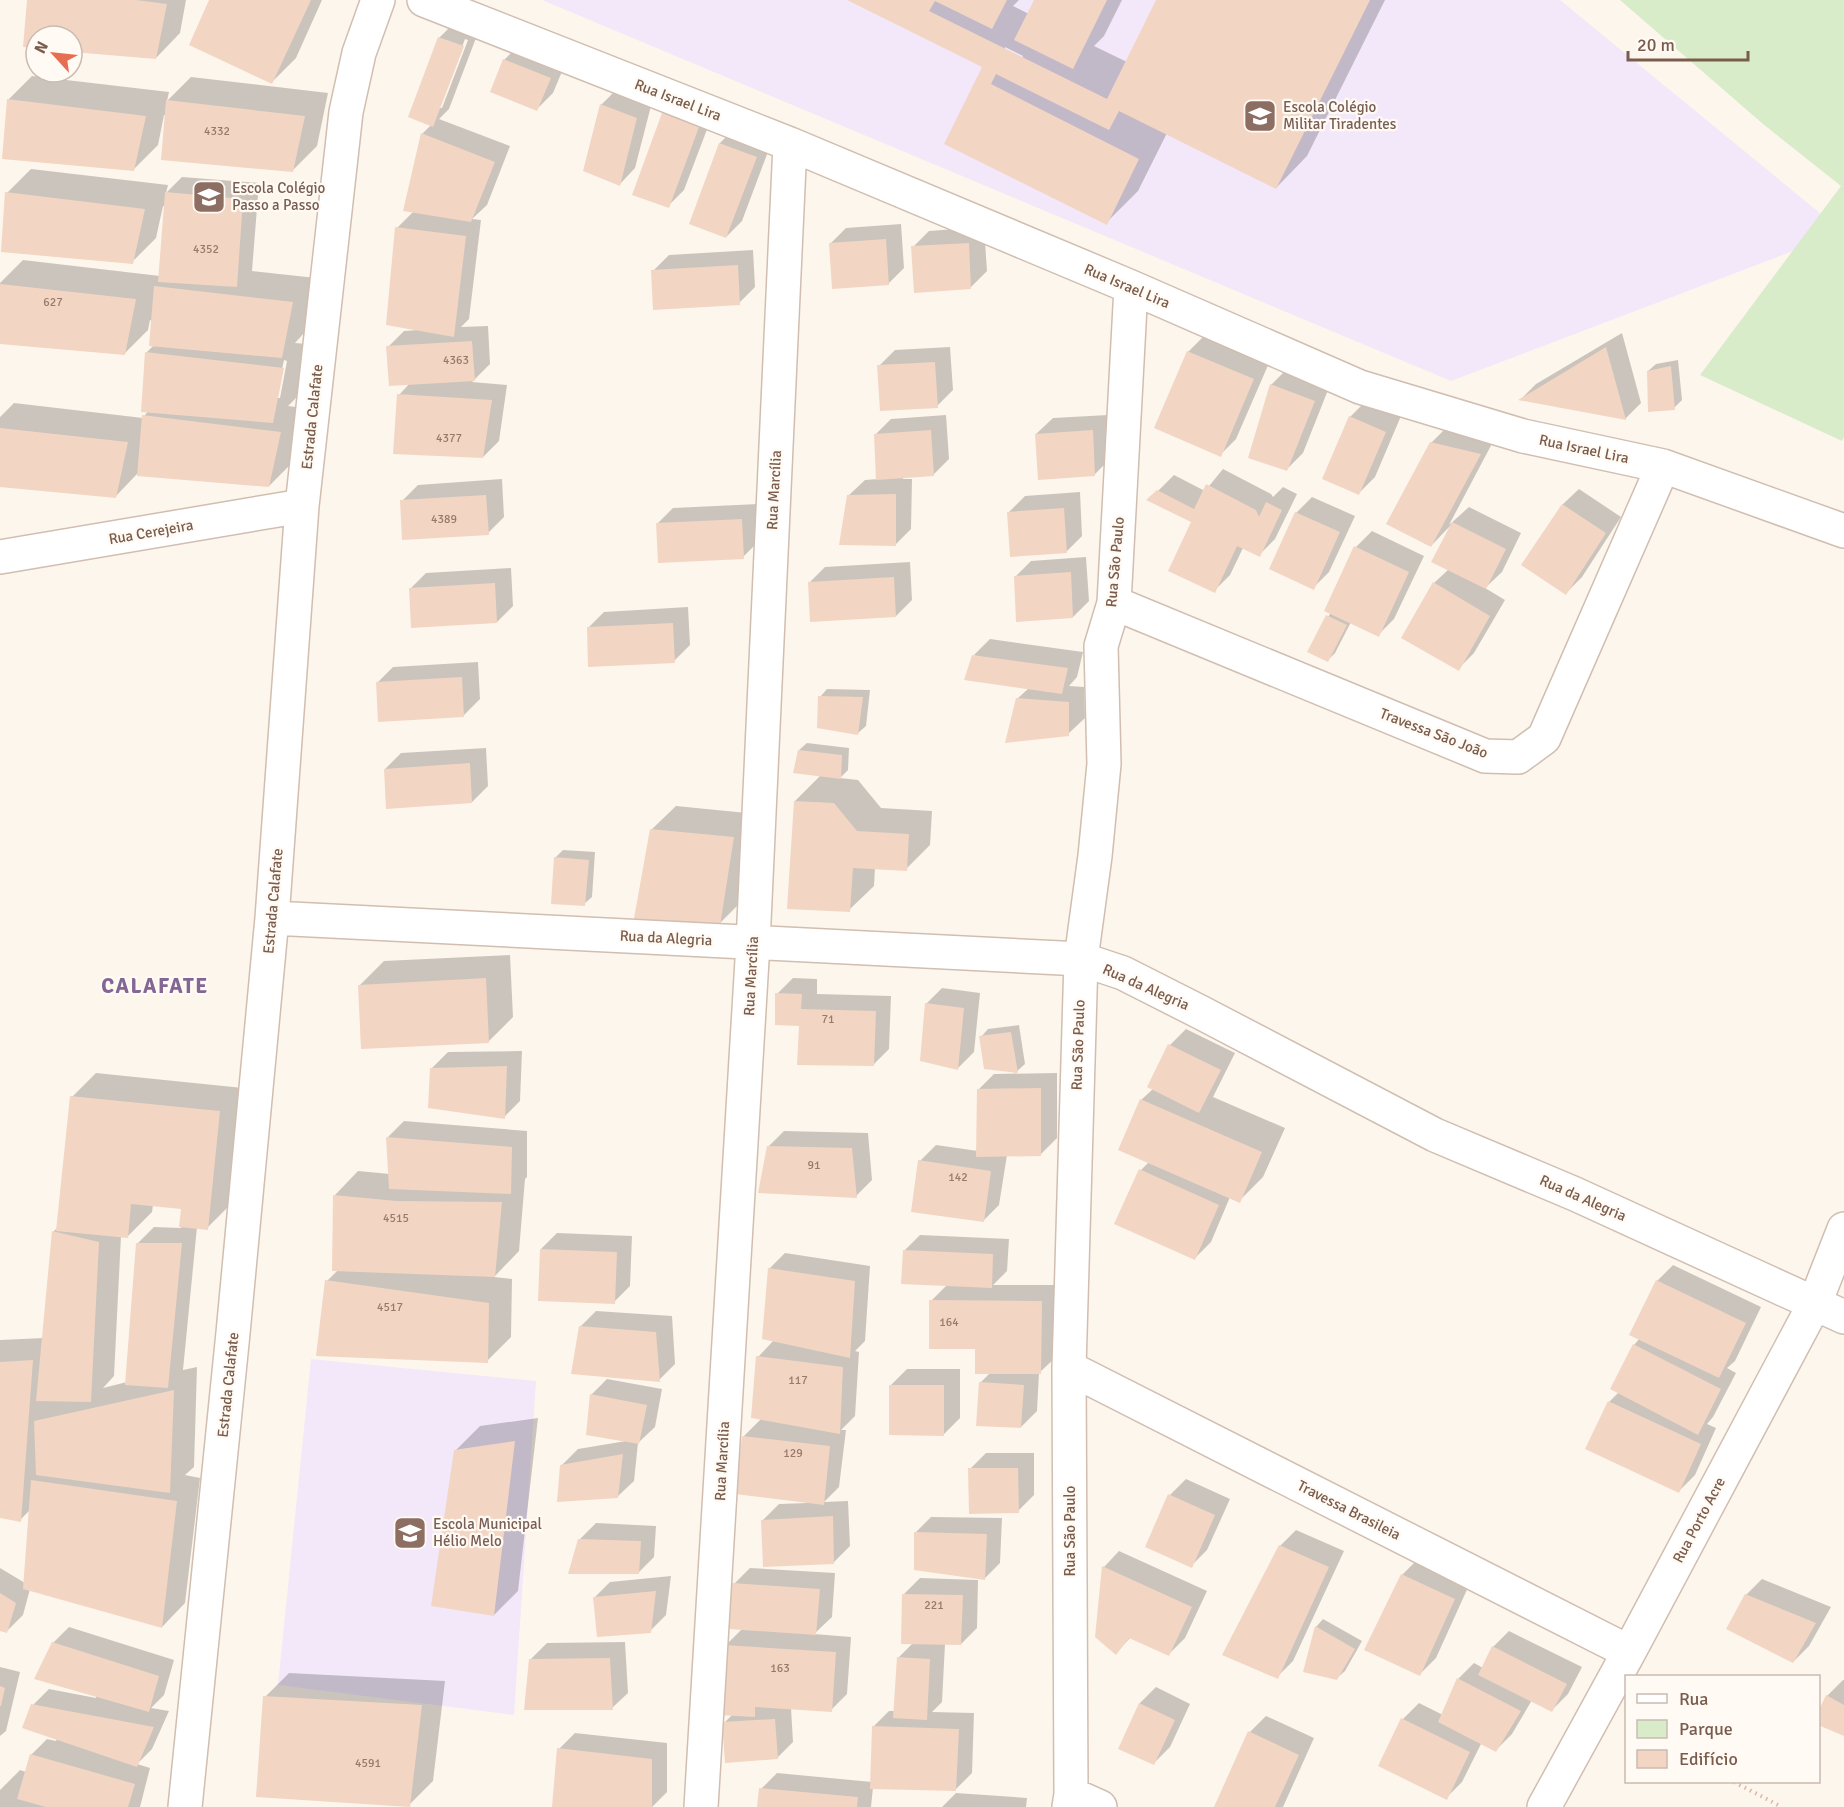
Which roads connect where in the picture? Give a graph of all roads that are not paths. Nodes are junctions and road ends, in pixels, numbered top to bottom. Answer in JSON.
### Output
{"nodes":[{"id":1,"x":378,"y":0,"type":"edge"},
{"id":2,"x":424,"y":0,"type":"edge"},
{"id":3,"x":790,"y":144,"type":"junction"},
{"id":4,"x":1131,"y":287,"type":"junction"},
{"id":5,"x":1663,"y":466,"type":"junction"},
{"id":6,"x":302,"y":506,"type":"junction"},
{"id":7,"x":1844,"y":531,"type":"edge"},
{"id":8,"x":0,"y":557,"type":"edge"},
{"id":9,"x":1114,"y":603,"type":"junction"},
{"id":10,"x":272,"y":918,"type":"junction"},
{"id":11,"x":753,"y":943,"type":"junction"},
{"id":12,"x":1081,"y":959,"type":"junction"},
{"id":13,"x":1844,"y":1229,"type":"edge"},
{"id":14,"x":1815,"y":1303,"type":"junction"},
{"id":15,"x":1844,"y":1317,"type":"edge"},
{"id":16,"x":1069,"y":1368,"type":"junction"},
{"id":17,"x":1629,"y":1652,"type":"junction"},
{"id":18,"x":1070,"y":1800,"type":"edge"},
{"id":19,"x":185,"y":1807,"type":"edge"},
{"id":20,"x":701,"y":1807,"type":"edge"},
{"id":21,"x":1100,"y":1807,"type":"edge"},
{"id":22,"x":1544,"y":1807,"type":"edge"}],
"edges":[{"from":1,"to":6,"type":"street","name":"Estrada Calafate"},
{"from":2,"to":3,"type":"street","name":"Rua Israel Lira"},
{"from":3,"to":4,"type":"street","name":"Rua Israel Lira"},
{"from":3,"to":11,"type":"street","name":"Rua Marcília"},
{"from":4,"to":5,"type":"street","name":"Rua Israel Lira"},
{"from":4,"to":9,"type":"street","name":"Rua São Paulo"},
{"from":5,"to":7,"type":"street","name":"Rua Israel Lira"},
{"from":5,"to":9,"type":"street","name":"Travessa São João"},
{"from":6,"to":8,"type":"street","name":"Rua Cerejeira"},
{"from":6,"to":10,"type":"street","name":"Estrada Calafate"},
{"from":9,"to":12,"type":"street","name":"Rua São Paulo"},
{"from":10,"to":11,"type":"street","name":"Rua da Alegria"},
{"from":10,"to":19,"type":"street","name":"Estrada Calafate"},
{"from":11,"to":12,"type":"street","name":"Rua da Alegria"},
{"from":11,"to":20,"type":"street","name":"Rua Marcília"},
{"from":12,"to":14,"type":"street","name":"Rua da Alegria"},
{"from":12,"to":16,"type":"street","name":"Rua São Paulo"},
{"from":13,"to":14,"type":"street","name":"Rua Porto Acre"},
{"from":14,"to":15,"type":"street","name":"Rua da Alegria"},
{"from":14,"to":17,"type":"street","name":"Rua Porto Acre"},
{"from":16,"to":17,"type":"street","name":"Travessa Brasileia"},
{"from":16,"to":18,"type":"street","name":"Rua São Paulo"},
{"from":17,"to":22,"type":"street","name":"Rua Porto Acre"},
{"from":18,"to":21,"type":"street"}]}
